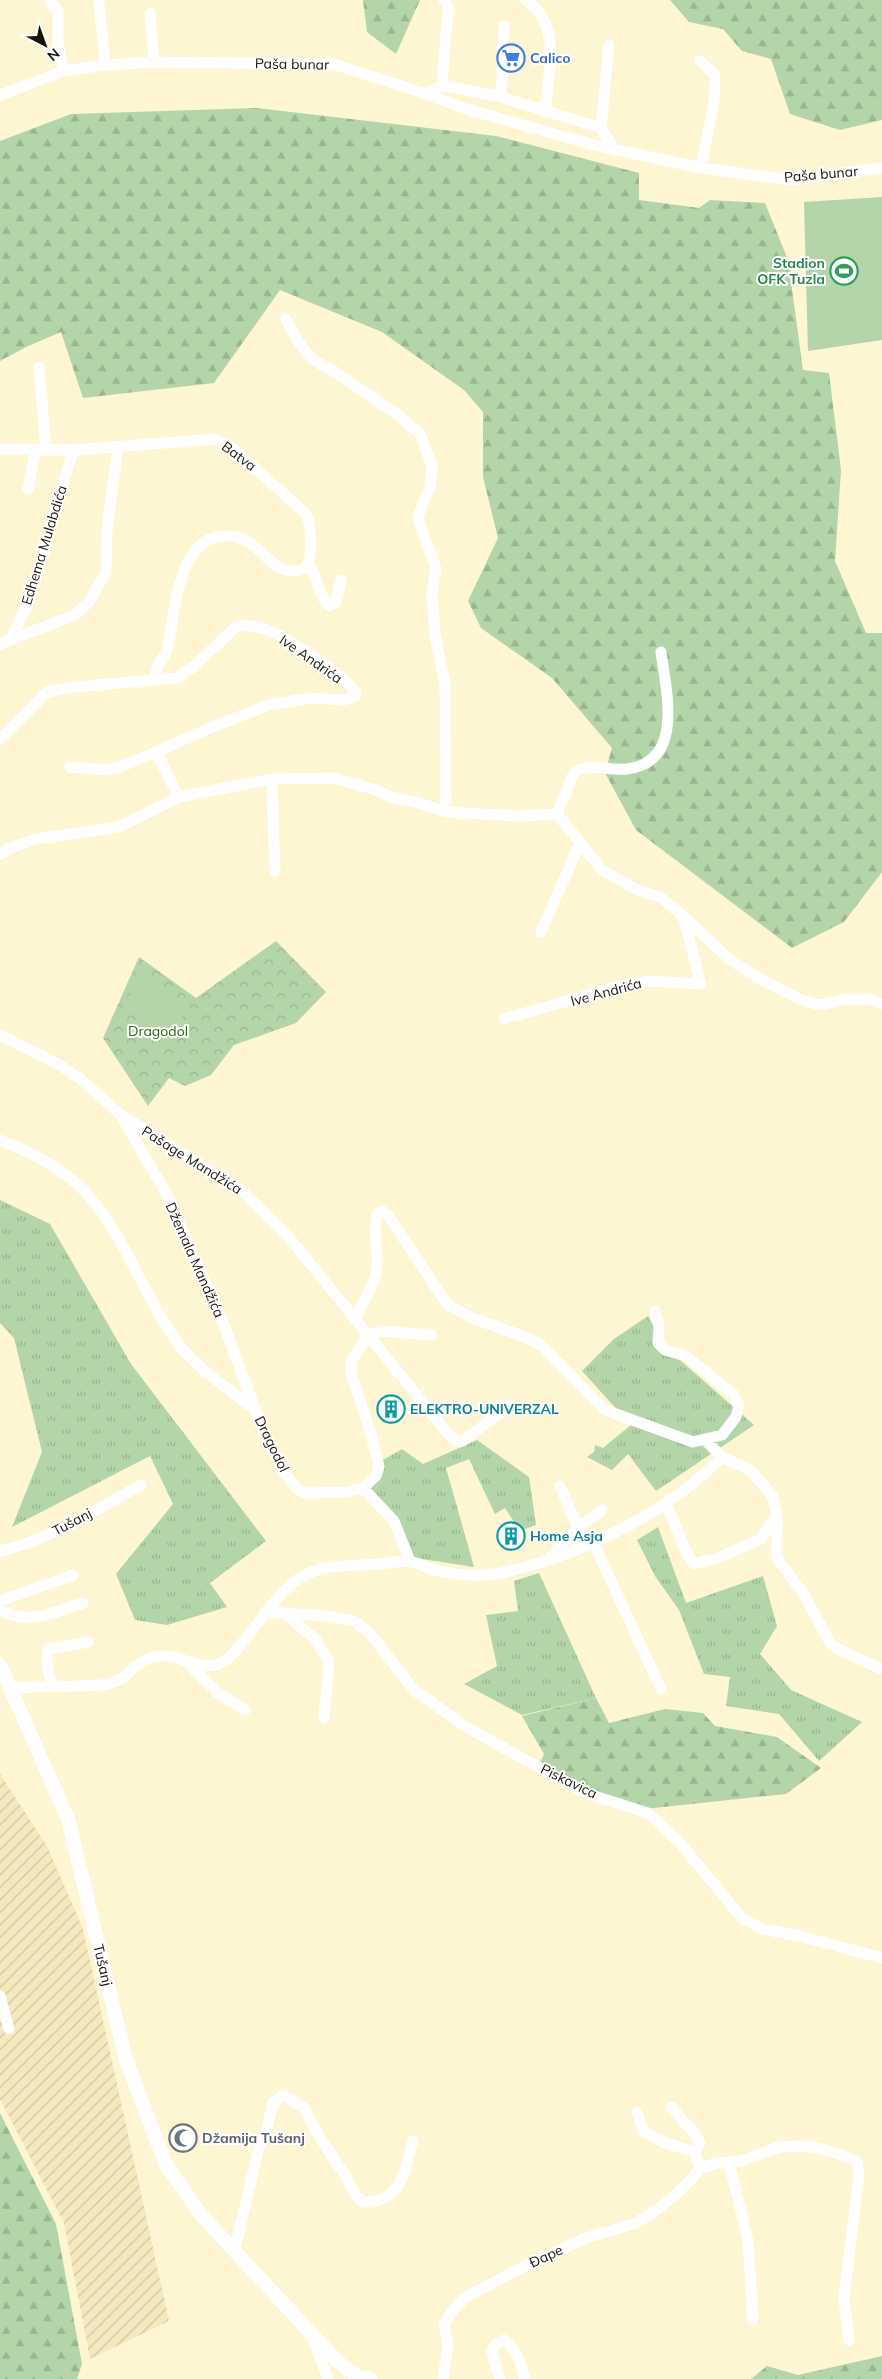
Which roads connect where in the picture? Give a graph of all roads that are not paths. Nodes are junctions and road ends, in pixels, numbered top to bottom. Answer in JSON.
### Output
{"nodes":[{"id":1,"x":49,"y":0,"type":"edge"},
{"id":2,"x":444,"y":0,"type":"edge"},
{"id":3,"x":526,"y":0,"type":"edge"},
{"id":4,"x":99,"y":4,"type":"dead end"},
{"id":5,"x":150,"y":14,"type":"dead end"},
{"id":6,"x":504,"y":26,"type":"dead end"},
{"id":7,"x":609,"y":45,"type":"dead end"},
{"id":8,"x":154,"y":62,"type":"junction"},
{"id":9,"x":700,"y":62,"type":"dead end"},
{"id":10,"x":105,"y":66,"type":"junction"},
{"id":11,"x":64,"y":71,"type":"junction"},
{"id":12,"x":442,"y":85,"type":"junction"},
{"id":13,"x":426,"y":94,"type":"junction"},
{"id":14,"x":0,"y":95,"type":"edge"},
{"id":15,"x":500,"y":97,"type":"junction"},
{"id":16,"x":545,"y":112,"type":"junction"},
{"id":17,"x":602,"y":128,"type":"junction"},
{"id":18,"x":615,"y":150,"type":"junction"},
{"id":19,"x":701,"y":168,"type":"junction"},
{"id":20,"x":882,"y":168,"type":"edge"},
{"id":21,"x":286,"y":319,"type":"dead end"},
{"id":22,"x":39,"y":367,"type":"dead end"},
{"id":23,"x":118,"y":447,"type":"junction"},
{"id":24,"x":0,"y":449,"type":"edge"},
{"id":25,"x":41,"y":449,"type":"junction"},
{"id":26,"x":72,"y":450,"type":"junction"},
{"id":27,"x":28,"y":489,"type":"dead end"},
{"id":28,"x":308,"y":563,"type":"junction"},
{"id":29,"x":341,"y":580,"type":"dead end"},
{"id":30,"x":11,"y":639,"type":"junction"},
{"id":31,"x":0,"y":644,"type":"edge"},
{"id":32,"x":661,"y":652,"type":"dead end"},
{"id":33,"x":156,"y":680,"type":"junction"},
{"id":34,"x":0,"y":739,"type":"edge"},
{"id":35,"x":156,"y":752,"type":"junction"},
{"id":36,"x":70,"y":767,"type":"dead end"},
{"id":37,"x":272,"y":779,"type":"junction"},
{"id":38,"x":179,"y":798,"type":"junction"},
{"id":39,"x":446,"y":812,"type":"junction"},
{"id":40,"x":557,"y":814,"type":"junction"},
{"id":41,"x":580,"y":843,"type":"junction"},
{"id":42,"x":0,"y":856,"type":"edge"},
{"id":43,"x":275,"y":871,"type":"dead end"},
{"id":44,"x":683,"y":916,"type":"junction"},
{"id":45,"x":541,"y":932,"type":"dead end"},
{"id":46,"x":882,"y":1004,"type":"edge"},
{"id":47,"x":504,"y":1019,"type":"dead end"},
{"id":48,"x":0,"y":1035,"type":"edge"},
{"id":49,"x":121,"y":1115,"type":"junction"},
{"id":50,"x":0,"y":1140,"type":"edge"},
{"id":51,"x":655,"y":1311,"type":"dead end"},
{"id":52,"x":356,"y":1318,"type":"junction"},
{"id":53,"x":431,"y":1335,"type":"dead end"},
{"id":54,"x":368,"y":1336,"type":"junction"},
{"id":55,"x":510,"y":1405,"type":"dead end"},
{"id":56,"x":255,"y":1410,"type":"junction"},
{"id":57,"x":706,"y":1440,"type":"junction"},
{"id":58,"x":722,"y":1457,"type":"junction"},
{"id":59,"x":141,"y":1484,"type":"dead end"},
{"id":60,"x":560,"y":1486,"type":"dead end"},
{"id":61,"x":364,"y":1488,"type":"junction"},
{"id":62,"x":666,"y":1504,"type":"junction"},
{"id":63,"x":602,"y":1510,"type":"dead end"},
{"id":64,"x":777,"y":1515,"type":"junction"},
{"id":65,"x":578,"y":1528,"type":"junction"},
{"id":66,"x":593,"y":1542,"type":"junction"},
{"id":67,"x":0,"y":1551,"type":"edge"},
{"id":68,"x":547,"y":1560,"type":"junction"},
{"id":69,"x":410,"y":1561,"type":"junction"},
{"id":70,"x":73,"y":1575,"type":"dead end"},
{"id":71,"x":0,"y":1601,"type":"edge"},
{"id":72,"x":83,"y":1603,"type":"dead end"},
{"id":73,"x":0,"y":1610,"type":"edge"},
{"id":74,"x":265,"y":1612,"type":"junction"},
{"id":75,"x":284,"y":1613,"type":"junction"},
{"id":76,"x":88,"y":1642,"type":"dead end"},
{"id":77,"x":187,"y":1662,"type":"junction"},
{"id":78,"x":0,"y":1665,"type":"edge"},
{"id":79,"x":879,"y":1668,"type":"dead end"},
{"id":80,"x":53,"y":1686,"type":"junction"},
{"id":81,"x":12,"y":1688,"type":"junction"},
{"id":82,"x":660,"y":1690,"type":"dead end"},
{"id":83,"x":245,"y":1710,"type":"dead end"},
{"id":84,"x":324,"y":1718,"type":"dead end"},
{"id":85,"x":882,"y":1958,"type":"edge"},
{"id":86,"x":0,"y":1996,"type":"edge"},
{"id":87,"x":9,"y":2029,"type":"dead end"},
{"id":88,"x":671,"y":2107,"type":"dead end"},
{"id":89,"x":637,"y":2112,"type":"dead end"},
{"id":90,"x":413,"y":2141,"type":"dead end"},
{"id":91,"x":695,"y":2152,"type":"junction"},
{"id":92,"x":729,"y":2163,"type":"junction"},
{"id":93,"x":700,"y":2169,"type":"junction"},
{"id":94,"x":235,"y":2249,"type":"junction"},
{"id":95,"x":753,"y":2319,"type":"dead end"},
{"id":96,"x":309,"y":2329,"type":"junction"},
{"id":97,"x":849,"y":2340,"type":"dead end"},
{"id":98,"x":328,"y":2379,"type":"edge"},
{"id":99,"x":370,"y":2379,"type":"edge"},
{"id":100,"x":443,"y":2379,"type":"edge"},
{"id":101,"x":500,"y":2379,"type":"edge"},
{"id":102,"x":525,"y":2379,"type":"edge"}],
"edges":[{"from":1,"to":11,"type":"street"},
{"from":2,"to":12,"type":"street"},
{"from":3,"to":16,"type":"street"},
{"from":4,"to":10,"type":"street"},
{"from":5,"to":8,"type":"street"},
{"from":6,"to":15,"type":"street"},
{"from":7,"to":17,"type":"street"},
{"from":8,"to":10,"type":"street","name":"Paša bunar"},
{"from":8,"to":13,"type":"street","name":"Paša bunar"},
{"from":9,"to":19,"type":"street"},
{"from":10,"to":11,"type":"street","name":"Paša bunar"},
{"from":11,"to":14,"type":"street","name":"Paša bunar"},
{"from":12,"to":13,"type":"street"},
{"from":12,"to":15,"type":"street"},
{"from":13,"to":18,"type":"street","name":"Paša bunar"},
{"from":15,"to":16,"type":"street"},
{"from":16,"to":17,"type":"street"},
{"from":17,"to":18,"type":"street"},
{"from":18,"to":19,"type":"street","name":"Paša bunar"},
{"from":19,"to":20,"type":"street","name":"Paša bunar"},
{"from":21,"to":39,"type":"street"},
{"from":22,"to":25,"type":"street"},
{"from":23,"to":26,"type":"street","name":"Batva"},
{"from":23,"to":28,"type":"street","name":"Batva"},
{"from":23,"to":30,"type":"street"},
{"from":24,"to":25,"type":"street","name":"Batva"},
{"from":25,"to":26,"type":"street","name":"Batva"},
{"from":25,"to":27,"type":"street"},
{"from":26,"to":30,"type":"street","name":"Edhema Mulabdića"},
{"from":28,"to":29,"type":"street"},
{"from":28,"to":33,"type":"street"},
{"from":30,"to":31,"type":"street"},
{"from":32,"to":40,"type":"street"},
{"from":33,"to":34,"type":"street","name":"Ive Andrića"},
{"from":33,"to":35,"type":"street","name":"Ive Andrića"},
{"from":35,"to":36,"type":"street","name":"Ive Andrića"},
{"from":35,"to":38,"type":"street"},
{"from":37,"to":38,"type":"street"},
{"from":37,"to":39,"type":"street"},
{"from":37,"to":43,"type":"street"},
{"from":38,"to":42,"type":"street"},
{"from":39,"to":40,"type":"street"},
{"from":40,"to":41,"type":"street"},
{"from":41,"to":44,"type":"street"},
{"from":41,"to":45,"type":"street"},
{"from":44,"to":46,"type":"street"},
{"from":44,"to":47,"type":"street","name":"Ive Andrića"},
{"from":48,"to":49,"type":"street","name":"Pašage Mandžića"},
{"from":49,"to":52,"type":"street","name":"Pašage Mandžića"},
{"from":49,"to":56,"type":"street","name":"Džemala Mandžića"},
{"from":50,"to":56,"type":"street","name":"Dragodol"},
{"from":51,"to":57,"type":"street"},
{"from":52,"to":54,"type":"street","name":"Pašage Mandžića"},
{"from":52,"to":57,"type":"street"},
{"from":53,"to":54,"type":"street"},
{"from":54,"to":55,"type":"street"},
{"from":54,"to":61,"type":"street"},
{"from":56,"to":61,"type":"street","name":"Dragodol"},
{"from":57,"to":58,"type":"street"},
{"from":58,"to":62,"type":"street"},
{"from":58,"to":64,"type":"street"},
{"from":59,"to":67,"type":"street","name":"Tušanj"},
{"from":60,"to":65,"type":"street"},
{"from":61,"to":69,"type":"street"},
{"from":62,"to":64,"type":"street"},
{"from":62,"to":66,"type":"street"},
{"from":63,"to":65,"type":"street"},
{"from":64,"to":79,"type":"street"},
{"from":65,"to":68,"type":"street"},
{"from":66,"to":68,"type":"street"},
{"from":66,"to":82,"type":"street"},
{"from":68,"to":69,"type":"street"},
{"from":69,"to":74,"type":"street"},
{"from":70,"to":71,"type":"street"},
{"from":72,"to":73,"type":"street"},
{"from":74,"to":75,"type":"street","name":"Piskavica"},
{"from":74,"to":77,"type":"street"},
{"from":75,"to":84,"type":"street"},
{"from":75,"to":85,"type":"street","name":"Piskavica"},
{"from":76,"to":80,"type":"street"},
{"from":77,"to":80,"type":"street"},
{"from":77,"to":83,"type":"street"},
{"from":78,"to":81,"type":"street","name":"Tušanj"},
{"from":80,"to":81,"type":"street"},
{"from":81,"to":94,"type":"street","name":"Tušanj"},
{"from":86,"to":87,"type":"street"},
{"from":88,"to":91,"type":"street"},
{"from":89,"to":91,"type":"street"},
{"from":90,"to":94,"type":"street"},
{"from":91,"to":93,"type":"street"},
{"from":92,"to":93,"type":"street"},
{"from":92,"to":95,"type":"street"},
{"from":92,"to":97,"type":"street"},
{"from":93,"to":100,"type":"street","name":"Đape"},
{"from":94,"to":96,"type":"street","name":"Tušanj"},
{"from":96,"to":98,"type":"street","name":"Tušanj"},
{"from":96,"to":99,"type":"street","name":"Tušanj"},
{"from":101,"to":102,"type":"street"}]}
